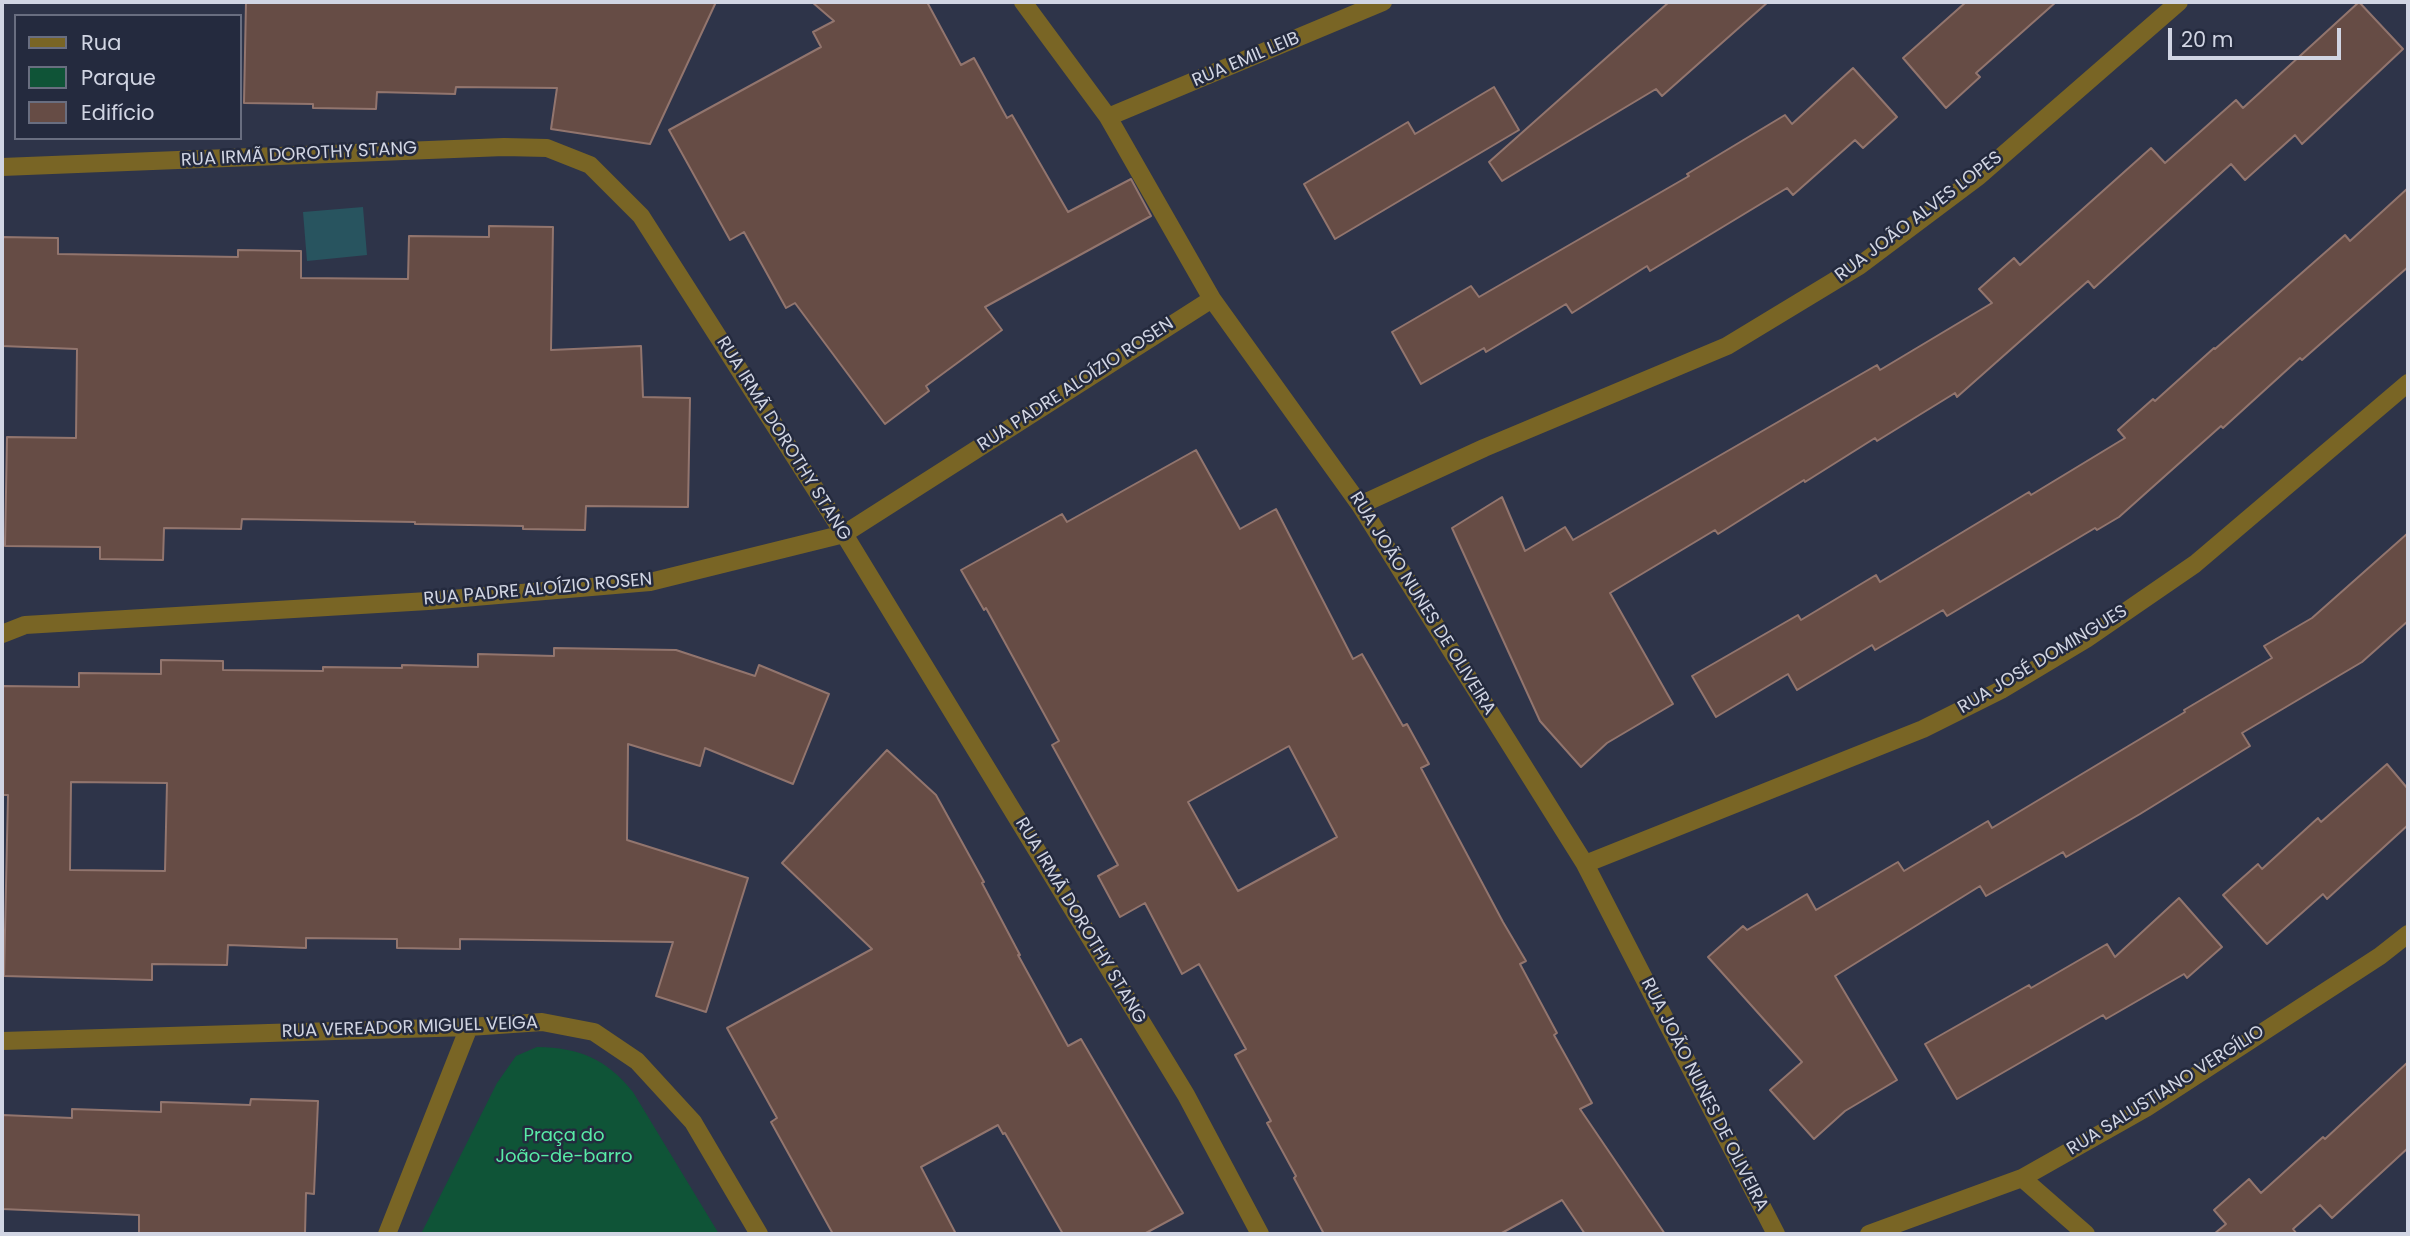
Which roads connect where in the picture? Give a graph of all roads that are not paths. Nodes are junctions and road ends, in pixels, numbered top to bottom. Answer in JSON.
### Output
{"nodes":[{"id":1,"x":1023,"y":2,"type":"edge"},
{"id":2,"x":1383,"y":2,"type":"edge"},
{"id":3,"x":2179,"y":2,"type":"edge"},
{"id":4,"x":1108,"y":117,"type":"junction"},
{"id":5,"x":2,"y":167,"type":"edge"},
{"id":6,"x":1212,"y":299,"type":"junction"},
{"id":7,"x":2408,"y":383,"type":"edge"},
{"id":8,"x":1360,"y":505,"type":"junction"},
{"id":9,"x":844,"y":534,"type":"junction"},
{"id":10,"x":2,"y":634,"type":"edge"},
{"id":11,"x":1585,"y":864,"type":"junction"},
{"id":12,"x":2408,"y":934,"type":"edge"},
{"id":13,"x":469,"y":1027,"type":"junction"},
{"id":14,"x":2,"y":1041,"type":"edge"},
{"id":15,"x":2022,"y":1178,"type":"junction"},
{"id":16,"x":387,"y":1234,"type":"edge"},
{"id":17,"x":759,"y":1234,"type":"edge"},
{"id":18,"x":1260,"y":1234,"type":"edge"},
{"id":19,"x":1776,"y":1234,"type":"edge"},
{"id":20,"x":1869,"y":1234,"type":"edge"},
{"id":21,"x":2086,"y":1234,"type":"edge"}],
"edges":[{"from":1,"to":4,"type":"street","name":"RUA JOÃO NUNES DE OLIVEIRA"},
{"from":2,"to":4,"type":"street","name":"RUA EMIL LEIB"},
{"from":3,"to":8,"type":"street","name":"RUA JOÃO ALVES LOPES"},
{"from":4,"to":6,"type":"street","name":"RUA JOÃO NUNES DE OLIVEIRA"},
{"from":5,"to":9,"type":"street","name":"RUA IRMÃ DOROTHY STANG"},
{"from":6,"to":8,"type":"street","name":"RUA JOÃO NUNES DE OLIVEIRA"},
{"from":6,"to":9,"type":"street","name":"RUA PADRE ALOÍZIO ROSEN"},
{"from":7,"to":11,"type":"street","name":"RUA JOSÉ DOMINGUES"},
{"from":8,"to":11,"type":"street","name":"RUA JOÃO NUNES DE OLIVEIRA"},
{"from":9,"to":10,"type":"street","name":"RUA PADRE ALOÍZIO ROSEN"},
{"from":9,"to":18,"type":"street","name":"RUA IRMÃ DOROTHY STANG"},
{"from":11,"to":19,"type":"street","name":"RUA JOÃO NUNES DE OLIVEIRA"},
{"from":12,"to":15,"type":"street","name":"RUA SALUSTIANO VERGÍLIO"},
{"from":13,"to":14,"type":"street","name":"RUA VEREADOR MIGUEL VEIGA"},
{"from":13,"to":16,"type":"street"},
{"from":13,"to":17,"type":"street","name":"RUA VEREADOR MIGUEL VEIGA"},
{"from":15,"to":20,"type":"street","name":"RUA SALUSTIANO VERGÍLIO"},
{"from":15,"to":21,"type":"street"}]}
